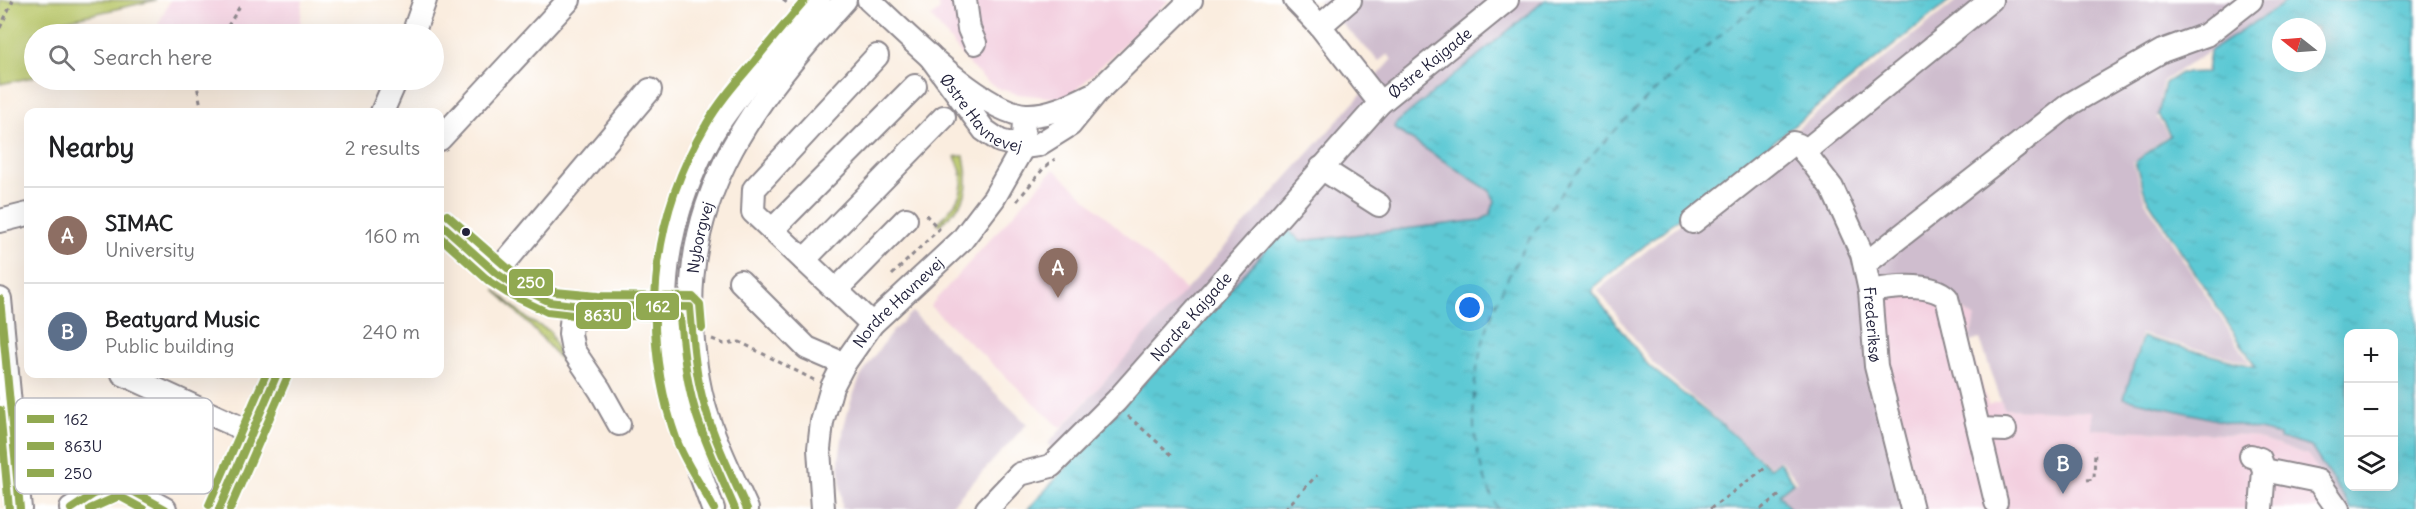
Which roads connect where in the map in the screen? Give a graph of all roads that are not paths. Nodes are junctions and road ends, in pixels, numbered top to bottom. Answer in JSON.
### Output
{"nodes":[{"id":1,"x":425,"y":0,"type":"edge"},
{"id":2,"x":569,"y":0,"type":"edge"},
{"id":3,"x":819,"y":0,"type":"edge"},
{"id":4,"x":845,"y":0,"type":"edge"},
{"id":5,"x":869,"y":0,"type":"edge"},
{"id":6,"x":965,"y":0,"type":"edge"},
{"id":7,"x":1191,"y":0,"type":"edge"},
{"id":8,"x":1295,"y":0,"type":"edge"},
{"id":9,"x":1350,"y":0,"type":"edge"},
{"id":10,"x":1507,"y":0,"type":"edge"},
{"id":11,"x":1991,"y":0,"type":"edge"},
{"id":12,"x":2251,"y":0,"type":"edge"},
{"id":13,"x":417,"y":24,"type":"edge"},
{"id":14,"x":1320,"y":26,"type":"junction"},
{"id":15,"x":975,"y":43,"type":"dead end"},
{"id":16,"x":929,"y":55,"type":"junction"},
{"id":17,"x":876,"y":56,"type":"dead end"},
{"id":18,"x":915,"y":86,"type":"dead end"},
{"id":19,"x":392,"y":90,"type":"edge"},
{"id":20,"x":650,"y":90,"type":"dead end"},
{"id":21,"x":1103,"y":100,"type":"junction"},
{"id":22,"x":1380,"y":103,"type":"junction"},
{"id":23,"x":384,"y":108,"type":"edge"},
{"id":24,"x":1024,"y":115,"type":"junction"},
{"id":25,"x":944,"y":117,"type":"dead end"},
{"id":26,"x":444,"y":135,"type":"edge"},
{"id":27,"x":1023,"y":147,"type":"junction"},
{"id":28,"x":1804,"y":152,"type":"junction"},
{"id":29,"x":1322,"y":168,"type":"junction"},
{"id":30,"x":1379,"y":205,"type":"dead end"},
{"id":31,"x":912,"y":214,"type":"road end"},
{"id":32,"x":24,"y":215,"type":"edge"},
{"id":33,"x":0,"y":221,"type":"edge"},
{"id":34,"x":1693,"y":222,"type":"dead end"},
{"id":35,"x":444,"y":227,"type":"edge"},
{"id":36,"x":772,"y":230,"type":"junction"},
{"id":37,"x":804,"y":260,"type":"junction"},
{"id":38,"x":1865,"y":264,"type":"junction"},
{"id":39,"x":496,"y":273,"type":"junction"},
{"id":40,"x":740,"y":281,"type":"dead end"},
{"id":41,"x":836,"y":290,"type":"junction"},
{"id":42,"x":1870,"y":291,"type":"junction"},
{"id":43,"x":0,"y":299,"type":"edge"},
{"id":44,"x":573,"y":305,"type":"junction"},
{"id":45,"x":690,"y":306,"type":"junction"},
{"id":46,"x":664,"y":307,"type":"junction"},
{"id":47,"x":872,"y":324,"type":"junction"},
{"id":48,"x":844,"y":364,"type":"junction"},
{"id":49,"x":132,"y":378,"type":"edge"},
{"id":50,"x":275,"y":378,"type":"edge"},
{"id":51,"x":175,"y":398,"type":"edge"},
{"id":52,"x":213,"y":415,"type":"edge"},
{"id":53,"x":619,"y":424,"type":"dead end"},
{"id":54,"x":1979,"y":429,"type":"junction"},
{"id":55,"x":2005,"y":430,"type":"dead end"},
{"id":56,"x":252,"y":433,"type":"junction"},
{"id":57,"x":688,"y":440,"type":"junction"},
{"id":58,"x":15,"y":456,"type":"edge"},
{"id":59,"x":19,"y":494,"type":"edge"},
{"id":60,"x":94,"y":494,"type":"edge"},
{"id":61,"x":137,"y":494,"type":"edge"},
{"id":62,"x":1996,"y":502,"type":"dead end"},
{"id":63,"x":20,"y":509,"type":"edge"},
{"id":64,"x":71,"y":509,"type":"edge"},
{"id":65,"x":163,"y":509,"type":"edge"},
{"id":66,"x":219,"y":509,"type":"edge"},
{"id":67,"x":713,"y":509,"type":"edge"},
{"id":68,"x":726,"y":509,"type":"edge"},
{"id":69,"x":747,"y":509,"type":"edge"},
{"id":70,"x":823,"y":509,"type":"edge"},
{"id":71,"x":987,"y":509,"type":"edge"},
{"id":72,"x":1912,"y":509,"type":"edge"},
{"id":73,"x":2261,"y":509,"type":"edge"},
{"id":74,"x":2338,"y":509,"type":"edge"}],
"edges":[{"from":1,"to":13,"type":"street"},
{"from":2,"to":26,"type":"street"},
{"from":3,"to":46,"type":"street","name":"Nyborgvej"},
{"from":4,"to":45,"type":"street","name":"Nyborgvej"},
{"from":5,"to":16,"type":"street","name":"Østre Havnevej"},
{"from":6,"to":15,"type":"street"},
{"from":7,"to":21,"type":"street","name":"Østre Havnevej"},
{"from":8,"to":14,"type":"street"},
{"from":9,"to":14,"type":"street"},
{"from":10,"to":22,"type":"street","name":"Østre Kajgade"},
{"from":11,"to":28,"type":"street"},
{"from":12,"to":38,"type":"street"},
{"from":14,"to":22,"type":"street"},
{"from":16,"to":24,"type":"street","name":"Østre Havnevej"},
{"from":16,"to":27,"type":"street","name":"Østre Havnevej"},
{"from":17,"to":36,"type":"street"},
{"from":18,"to":36,"type":"street"},
{"from":19,"to":23,"type":"street"},
{"from":20,"to":39,"type":"street"},
{"from":21,"to":24,"type":"street","name":"Østre Havnevej"},
{"from":21,"to":27,"type":"street","name":"Østre Havnevej"},
{"from":22,"to":29,"type":"street","name":"Nordre Kajgade"},
{"from":24,"to":27,"type":"street","name":"Nordre Havnevej"},
{"from":25,"to":37,"type":"street"},
{"from":27,"to":47,"type":"street","name":"Nordre Havnevej"},
{"from":28,"to":34,"type":"street"},
{"from":28,"to":38,"type":"street","name":"Frederiksø"},
{"from":29,"to":30,"type":"street"},
{"from":29,"to":71,"type":"street","name":"Nordre Kajgade"},
{"from":31,"to":41,"type":"street"},
{"from":32,"to":33,"type":"street"},
{"from":35,"to":39,"type":"street"},
{"from":36,"to":37,"type":"street"},
{"from":37,"to":41,"type":"street"},
{"from":38,"to":42,"type":"street","name":"Frederiksø"},
{"from":39,"to":44,"type":"street"},
{"from":40,"to":48,"type":"street"},
{"from":41,"to":47,"type":"street"},
{"from":42,"to":54,"type":"street"},
{"from":42,"to":72,"type":"street","name":"Frederiksø"},
{"from":43,"to":58,"type":"street"},
{"from":44,"to":46,"type":"street"},
{"from":44,"to":53,"type":"street"},
{"from":45,"to":46,"type":"street"},
{"from":45,"to":69,"type":"street","name":"Nyborgvej"},
{"from":46,"to":57,"type":"street","name":"Nyborgvej"},
{"from":47,"to":48,"type":"street","name":"Nordre Havnevej"},
{"from":48,"to":70,"type":"street","name":"Nordre Havnevej"},
{"from":49,"to":51,"type":"street"},
{"from":50,"to":56,"type":"street"},
{"from":52,"to":56,"type":"street"},
{"from":54,"to":55,"type":"street"},
{"from":54,"to":62,"type":"street"},
{"from":56,"to":66,"type":"street"},
{"from":57,"to":67,"type":"street","name":"Nyborgvej"},
{"from":57,"to":68,"type":"street","name":"Nyborgvej"},
{"from":59,"to":63,"type":"street"},
{"from":60,"to":64,"type":"street"},
{"from":61,"to":65,"type":"street"},
{"from":73,"to":74,"type":"street"}]}
